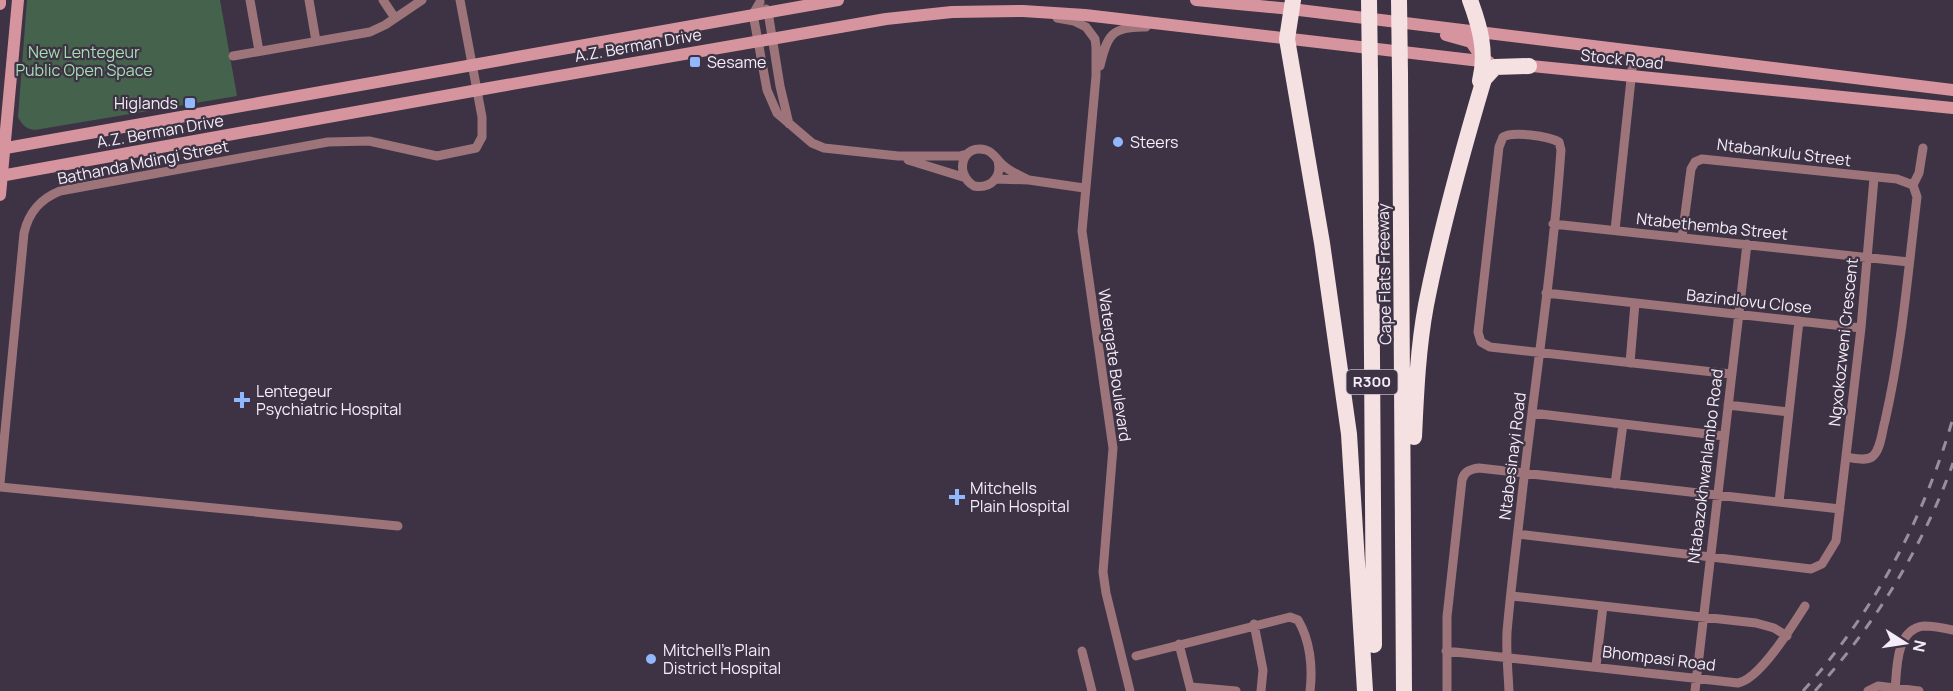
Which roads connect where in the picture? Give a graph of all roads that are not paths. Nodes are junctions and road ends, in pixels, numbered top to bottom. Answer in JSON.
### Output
{"nodes":[{"id":1,"x":18,"y":0,"type":"edge"},
{"id":2,"x":250,"y":0,"type":"edge"},
{"id":3,"x":309,"y":0,"type":"edge"},
{"id":4,"x":383,"y":0,"type":"edge"},
{"id":5,"x":422,"y":0,"type":"edge"},
{"id":6,"x":460,"y":0,"type":"edge"},
{"id":7,"x":838,"y":0,"type":"edge"},
{"id":8,"x":1196,"y":0,"type":"edge"},
{"id":9,"x":1369,"y":0,"type":"edge"},
{"id":10,"x":1399,"y":0,"type":"edge"},
{"id":11,"x":1470,"y":0,"type":"edge"},
{"id":12,"x":1292,"y":4,"type":"edge"},
{"id":13,"x":762,"y":5,"type":"edge"},
{"id":14,"x":1023,"y":11,"type":"junction"},
{"id":15,"x":753,"y":14,"type":"junction"},
{"id":16,"x":1342,"y":16,"type":"junction"},
{"id":17,"x":395,"y":18,"type":"junction"},
{"id":18,"x":1199,"y":28,"type":"junction"},
{"id":19,"x":1481,"y":33,"type":"junction"},
{"id":20,"x":772,"y":38,"type":"junction"},
{"id":21,"x":1287,"y":39,"type":"junction"},
{"id":22,"x":758,"y":40,"type":"junction"},
{"id":23,"x":316,"y":41,"type":"junction"},
{"id":24,"x":259,"y":51,"type":"junction"},
{"id":25,"x":1634,"y":51,"type":"junction"},
{"id":26,"x":233,"y":56,"type":"dead end"},
{"id":27,"x":1484,"y":61,"type":"junction"},
{"id":28,"x":471,"y":64,"type":"junction"},
{"id":29,"x":1529,"y":66,"type":"junction"},
{"id":30,"x":1096,"y":76,"type":"junction"},
{"id":31,"x":1631,"y":77,"type":"junction"},
{"id":32,"x":478,"y":90,"type":"junction"},
{"id":33,"x":1949,"y":90,"type":"edge"},
{"id":34,"x":1949,"y":108,"type":"edge"},
{"id":35,"x":789,"y":124,"type":"junction"},
{"id":36,"x":1923,"y":148,"type":"dead end"},
{"id":37,"x":3,"y":149,"type":"edge"},
{"id":38,"x":967,"y":154,"type":"junction"},
{"id":39,"x":898,"y":156,"type":"junction"},
{"id":40,"x":998,"y":161,"type":"junction"},
{"id":41,"x":1,"y":176,"type":"edge"},
{"id":42,"x":963,"y":177,"type":"junction"},
{"id":43,"x":1874,"y":178,"type":"junction"},
{"id":44,"x":996,"y":179,"type":"junction"},
{"id":45,"x":1029,"y":180,"type":"junction"},
{"id":46,"x":1913,"y":185,"type":"junction"},
{"id":47,"x":1084,"y":188,"type":"junction"},
{"id":48,"x":0,"y":195,"type":"edge"},
{"id":49,"x":1553,"y":224,"type":"junction"},
{"id":50,"x":1443,"y":230,"type":"junction"},
{"id":51,"x":1615,"y":230,"type":"junction"},
{"id":52,"x":1682,"y":237,"type":"junction"},
{"id":53,"x":1747,"y":244,"type":"junction"},
{"id":54,"x":1867,"y":258,"type":"junction"},
{"id":55,"x":1910,"y":262,"type":"junction"},
{"id":56,"x":1546,"y":293,"type":"junction"},
{"id":57,"x":1635,"y":303,"type":"junction"},
{"id":58,"x":1738,"y":315,"type":"junction"},
{"id":59,"x":1799,"y":321,"type":"junction"},
{"id":60,"x":1860,"y":328,"type":"junction"},
{"id":61,"x":1539,"y":353,"type":"junction"},
{"id":62,"x":1630,"y":363,"type":"junction"},
{"id":63,"x":1731,"y":374,"type":"junction"},
{"id":64,"x":1728,"y":405,"type":"junction"},
{"id":65,"x":1789,"y":412,"type":"junction"},
{"id":66,"x":1532,"y":413,"type":"junction"},
{"id":67,"x":1623,"y":424,"type":"junction"},
{"id":68,"x":1724,"y":436,"type":"junction"},
{"id":69,"x":1846,"y":457,"type":"junction"},
{"id":70,"x":1525,"y":473,"type":"junction"},
{"id":71,"x":0,"y":483,"type":"edge"},
{"id":72,"x":1615,"y":484,"type":"junction"},
{"id":73,"x":0,"y":488,"type":"edge"},
{"id":74,"x":1717,"y":495,"type":"junction"},
{"id":75,"x":1779,"y":502,"type":"junction"},
{"id":76,"x":1840,"y":509,"type":"junction"},
{"id":77,"x":398,"y":526,"type":"dead end"},
{"id":78,"x":1518,"y":534,"type":"junction"},
{"id":79,"x":1404,"y":536,"type":"junction"},
{"id":80,"x":1710,"y":556,"type":"junction"},
{"id":81,"x":1512,"y":596,"type":"junction"},
{"id":82,"x":1603,"y":606,"type":"junction"},
{"id":83,"x":1805,"y":606,"type":"dead end"},
{"id":84,"x":1703,"y":618,"type":"junction"},
{"id":85,"x":1254,"y":624,"type":"junction"},
{"id":86,"x":1953,"y":630,"type":"edge"},
{"id":87,"x":1786,"y":636,"type":"junction"},
{"id":88,"x":1179,"y":644,"type":"junction"},
{"id":89,"x":1082,"y":651,"type":"dead end"},
{"id":90,"x":1446,"y":651,"type":"junction"},
{"id":91,"x":1136,"y":656,"type":"dead end"},
{"id":92,"x":1507,"y":656,"type":"junction"},
{"id":93,"x":1596,"y":666,"type":"junction"},
{"id":94,"x":1696,"y":678,"type":"junction"},
{"id":95,"x":1191,"y":689,"type":"edge"},
{"id":96,"x":1895,"y":690,"type":"edge"},
{"id":97,"x":1092,"y":691,"type":"edge"},
{"id":98,"x":1130,"y":691,"type":"edge"},
{"id":99,"x":1236,"y":691,"type":"edge"},
{"id":100,"x":1262,"y":691,"type":"edge"},
{"id":101,"x":1310,"y":691,"type":"edge"},
{"id":102,"x":1365,"y":691,"type":"edge"},
{"id":103,"x":1374,"y":691,"type":"edge"},
{"id":104,"x":1404,"y":691,"type":"edge"},
{"id":105,"x":1447,"y":691,"type":"edge"},
{"id":106,"x":1509,"y":691,"type":"edge"},
{"id":107,"x":1695,"y":691,"type":"edge"},
{"id":108,"x":1868,"y":691,"type":"edge"},
{"id":109,"x":1919,"y":691,"type":"edge"}],
"edges":[{"from":1,"to":37,"type":"main road"},
{"from":2,"to":24,"type":"street"},
{"from":3,"to":23,"type":"street"},
{"from":4,"to":17,"type":"street"},
{"from":5,"to":17,"type":"street"},
{"from":6,"to":28,"type":"street","name":"Bathanda Mdingi Street"},
{"from":7,"to":13,"type":"main road","name":"A.Z. Berman Drive"},
{"from":8,"to":12,"type":"main road"},
{"from":9,"to":103,"type":"highway","name":"Cape Flats Freeway","number":"R300","bridge":true},
{"from":10,"to":79,"type":"highway","name":"Cape Flats Freeway","number":"R300","bridge":true},
{"from":11,"to":19,"type":"highway"},
{"from":12,"to":16,"type":"main road","name":"Stock Road"},
{"from":12,"to":21,"type":"highway"},
{"from":13,"to":15,"type":"main road","name":"A.Z. Berman Drive"},
{"from":13,"to":20,"type":"street"},
{"from":14,"to":18,"type":"main road","name":"A.Z. Berman Drive"},
{"from":14,"to":20,"type":"main road","name":"A.Z. Berman Drive"},
{"from":14,"to":30,"type":"street","name":"Watergate Boulevard"},
{"from":15,"to":22,"type":"street"},
{"from":15,"to":28,"type":"main road","name":"A.Z. Berman Drive"},
{"from":16,"to":19,"type":"main road","name":"Stock Road"},
{"from":16,"to":27,"type":"main road"},
{"from":17,"to":23,"type":"street"},
{"from":18,"to":21,"type":"main road","name":"A.Z. Berman Drive"},
{"from":18,"to":30,"type":"street","name":"Watergate Boulevard"},
{"from":19,"to":25,"type":"main road","name":"Stock Road"},
{"from":19,"to":27,"type":"highway"},
{"from":20,"to":22,"type":"main road","name":"A.Z. Berman Drive"},
{"from":20,"to":35,"type":"street"},
{"from":21,"to":27,"type":"main road","name":"Stock Road"},
{"from":21,"to":102,"type":"highway"},
{"from":22,"to":32,"type":"main road","name":"A.Z. Berman Drive"},
{"from":22,"to":35,"type":"street"},
{"from":23,"to":24,"type":"street"},
{"from":24,"to":26,"type":"street"},
{"from":25,"to":31,"type":"street"},
{"from":25,"to":33,"type":"main road","name":"Stock Road"},
{"from":27,"to":29,"type":"main road","name":"Stock Road"},
{"from":27,"to":50,"type":"highway"},
{"from":28,"to":32,"type":"street","name":"Bathanda Mdingi Street"},
{"from":28,"to":37,"type":"main road","name":"A.Z. Berman Drive"},
{"from":29,"to":31,"type":"main road","name":"Stock Road"},
{"from":29,"to":50,"type":"highway"},
{"from":30,"to":47,"type":"street","name":"Watergate Boulevard"},
{"from":31,"to":34,"type":"main road","name":"Stock Road"},
{"from":31,"to":51,"type":"street"},
{"from":32,"to":41,"type":"main road","name":"A.Z. Berman Drive"},
{"from":32,"to":71,"type":"street","name":"Bathanda Mdingi Street"},
{"from":35,"to":39,"type":"street"},
{"from":36,"to":46,"type":"street"},
{"from":37,"to":41,"type":"main road"},
{"from":38,"to":39,"type":"street"},
{"from":38,"to":40,"type":"street"},
{"from":38,"to":42,"type":"street"},
{"from":39,"to":42,"type":"street"},
{"from":40,"to":44,"type":"street"},
{"from":40,"to":45,"type":"street"},
{"from":41,"to":48,"type":"main road"},
{"from":42,"to":44,"type":"street"},
{"from":43,"to":46,"type":"street","name":"Ntabankulu Street"},
{"from":43,"to":52,"type":"street","name":"Ntabankulu Street"},
{"from":43,"to":54,"type":"street","name":"Ngxokozweni Crescent"},
{"from":44,"to":45,"type":"street"},
{"from":45,"to":47,"type":"street"},
{"from":46,"to":55,"type":"street"},
{"from":47,"to":98,"type":"street","name":"Watergate Boulevard"},
{"from":49,"to":51,"type":"street","name":"Ntabethemba Street"},
{"from":49,"to":56,"type":"street","name":"Ntabesinayi Road"},
{"from":49,"to":61,"type":"street","name":"Ntabesinayi Road"},
{"from":50,"to":79,"type":"highway"},
{"from":51,"to":52,"type":"street","name":"Ntabethemba Street"},
{"from":52,"to":53,"type":"street","name":"Ntabethemba Street"},
{"from":53,"to":54,"type":"street","name":"Ntabethemba Street"},
{"from":53,"to":58,"type":"street","name":"Ntabazokhwahlambo Road"},
{"from":54,"to":55,"type":"street","name":"Ntabethemba Street"},
{"from":54,"to":60,"type":"street","name":"Ngxokozweni Crescent"},
{"from":55,"to":69,"type":"street"},
{"from":56,"to":57,"type":"street","name":"Bazindlovu Close"},
{"from":56,"to":61,"type":"street","name":"Ntabesinayi Road"},
{"from":57,"to":58,"type":"street","name":"Bazindlovu Close"},
{"from":57,"to":62,"type":"street"},
{"from":58,"to":59,"type":"street","name":"Bazindlovu Close"},
{"from":58,"to":63,"type":"street","name":"Ntabazokhwahlambo Road"},
{"from":59,"to":60,"type":"street","name":"Bazindlovu Close"},
{"from":59,"to":65,"type":"street"},
{"from":60,"to":69,"type":"street","name":"Ngxokozweni Crescent"},
{"from":61,"to":62,"type":"street"},
{"from":61,"to":66,"type":"street","name":"Ntabesinayi Road"},
{"from":62,"to":63,"type":"street"},
{"from":63,"to":64,"type":"street","name":"Ntabazokhwahlambo Road"},
{"from":64,"to":65,"type":"street"},
{"from":64,"to":68,"type":"street","name":"Ntabazokhwahlambo Road"},
{"from":65,"to":75,"type":"street"},
{"from":66,"to":67,"type":"street"},
{"from":66,"to":70,"type":"street","name":"Ntabesinayi Road"},
{"from":67,"to":68,"type":"street"},
{"from":67,"to":72,"type":"street"},
{"from":68,"to":74,"type":"street","name":"Ntabazokhwahlambo Road"},
{"from":69,"to":76,"type":"street","name":"Ngxokozweni Crescent"},
{"from":70,"to":72,"type":"street"},
{"from":70,"to":78,"type":"street","name":"Ntabesinayi Road"},
{"from":70,"to":90,"type":"street"},
{"from":72,"to":74,"type":"street"},
{"from":73,"to":77,"type":"street"},
{"from":74,"to":75,"type":"street"},
{"from":74,"to":80,"type":"street","name":"Ntabazokhwahlambo Road"},
{"from":75,"to":76,"type":"street"},
{"from":76,"to":80,"type":"street","name":"Ngxokozweni Crescent"},
{"from":78,"to":80,"type":"street"},
{"from":78,"to":81,"type":"street","name":"Ntabesinayi Road"},
{"from":79,"to":104,"type":"highway","name":"Cape Flats Freeway","number":"R300"},
{"from":80,"to":84,"type":"street","name":"Ntabazokhwahlambo Road"},
{"from":81,"to":82,"type":"street"},
{"from":81,"to":92,"type":"street","name":"Ntabesinayi Road"},
{"from":82,"to":84,"type":"street"},
{"from":82,"to":93,"type":"street"},
{"from":83,"to":87,"type":"street","name":"Bhompasi Road"},
{"from":84,"to":87,"type":"street"},
{"from":84,"to":94,"type":"street","name":"Ntabazokhwahlambo Road"},
{"from":85,"to":88,"type":"street"},
{"from":85,"to":100,"type":"street"},
{"from":85,"to":101,"type":"street"},
{"from":86,"to":96,"type":"street"},
{"from":87,"to":94,"type":"street","name":"Bhompasi Road"},
{"from":88,"to":91,"type":"street"},
{"from":88,"to":95,"type":"street"},
{"from":89,"to":97,"type":"street"},
{"from":90,"to":92,"type":"street","name":"Bhompasi Road"},
{"from":90,"to":105,"type":"street"},
{"from":92,"to":93,"type":"street","name":"Bhompasi Road"},
{"from":92,"to":106,"type":"street","name":"Ntabesinayi Road"},
{"from":93,"to":94,"type":"street","name":"Bhompasi Road"},
{"from":94,"to":107,"type":"street","name":"Ntabazokhwahlambo Road"},
{"from":95,"to":99,"type":"street"},
{"from":96,"to":108,"type":"street"},
{"from":96,"to":109,"type":"street"}]}
